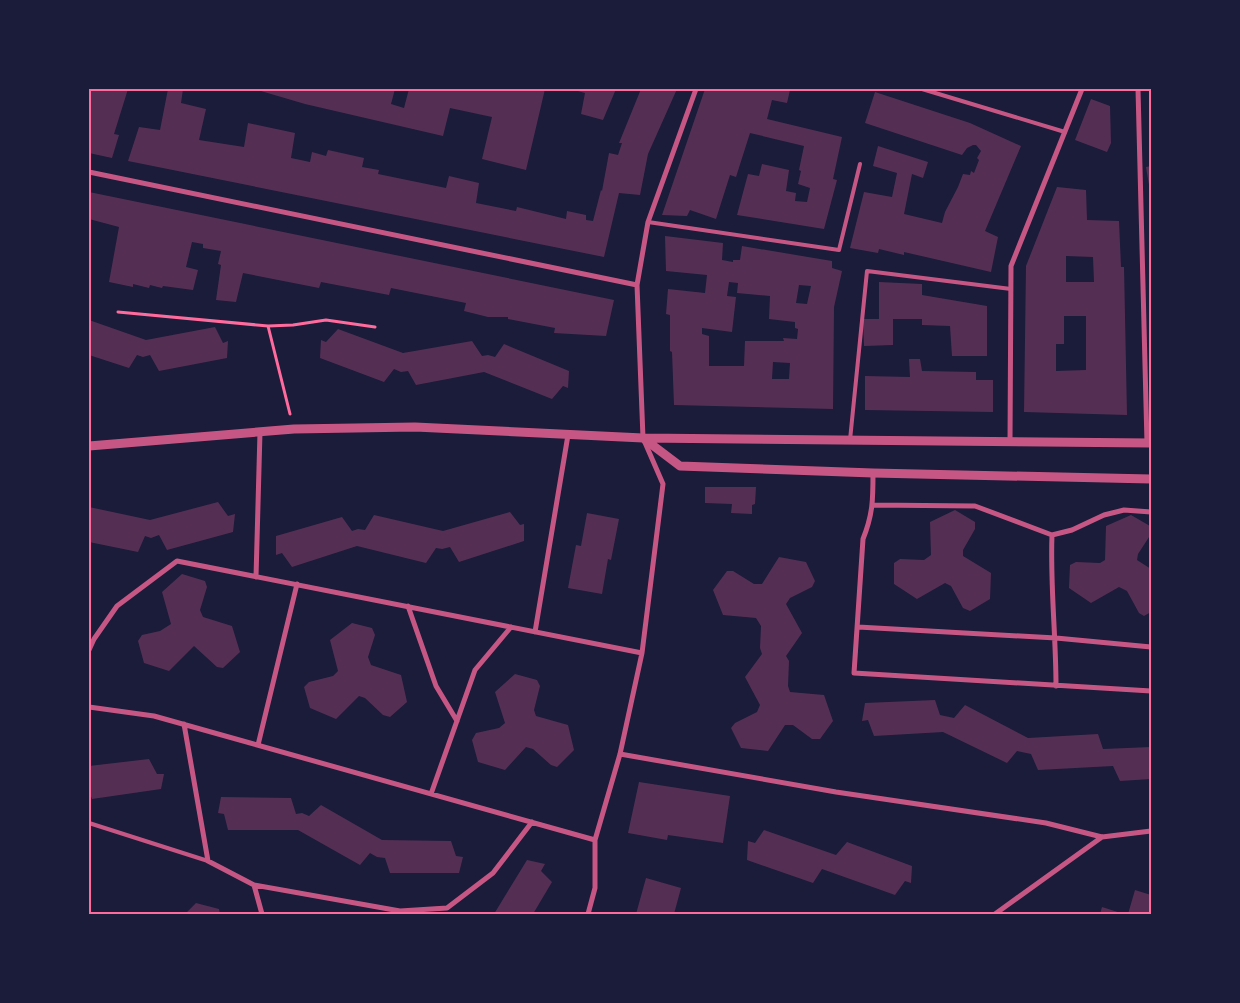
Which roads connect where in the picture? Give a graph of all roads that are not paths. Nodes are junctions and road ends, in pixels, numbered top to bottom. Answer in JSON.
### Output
{"nodes":[{"id":1,"x":696,"y":89,"type":"edge"},
{"id":2,"x":922,"y":89,"type":"edge"},
{"id":3,"x":1082,"y":89,"type":"edge"},
{"id":4,"x":1138,"y":89,"type":"edge"},
{"id":5,"x":1065,"y":132,"type":"junction"},
{"id":6,"x":860,"y":164,"type":"dead end"},
{"id":7,"x":89,"y":172,"type":"edge"},
{"id":8,"x":648,"y":222,"type":"junction"},
{"id":9,"x":637,"y":285,"type":"junction"},
{"id":10,"x":1011,"y":289,"type":"junction"},
{"id":11,"x":260,"y":432,"type":"junction"},
{"id":12,"x":568,"y":435,"type":"junction"},
{"id":13,"x":643,"y":438,"type":"junction"},
{"id":14,"x":850,"y":440,"type":"junction"},
{"id":15,"x":1010,"y":441,"type":"junction"},
{"id":16,"x":1149,"y":443,"type":"edge"},
{"id":17,"x":89,"y":446,"type":"edge"},
{"id":18,"x":874,"y":473,"type":"junction"},
{"id":19,"x":1151,"y":479,"type":"edge"},
{"id":20,"x":873,"y":506,"type":"junction"},
{"id":21,"x":1151,"y":512,"type":"edge"},
{"id":22,"x":1052,"y":535,"type":"junction"},
{"id":23,"x":256,"y":577,"type":"junction"},
{"id":24,"x":297,"y":584,"type":"junction"},
{"id":25,"x":408,"y":606,"type":"junction"},
{"id":26,"x":512,"y":627,"type":"junction"},
{"id":27,"x":858,"y":627,"type":"junction"},
{"id":28,"x":534,"y":632,"type":"junction"},
{"id":29,"x":1056,"y":638,"type":"junction"},
{"id":30,"x":1151,"y":647,"type":"edge"},
{"id":31,"x":89,"y":650,"type":"edge"},
{"id":32,"x":642,"y":653,"type":"junction"},
{"id":33,"x":1056,"y":686,"type":"junction"},
{"id":34,"x":1151,"y":691,"type":"edge"},
{"id":35,"x":89,"y":708,"type":"edge"},
{"id":36,"x":457,"y":721,"type":"junction"},
{"id":37,"x":184,"y":724,"type":"junction"},
{"id":38,"x":258,"y":745,"type":"junction"},
{"id":39,"x":620,"y":754,"type":"junction"},
{"id":40,"x":431,"y":794,"type":"junction"},
{"id":41,"x":532,"y":822,"type":"junction"},
{"id":42,"x":89,"y":823,"type":"edge"},
{"id":43,"x":1151,"y":831,"type":"edge"},
{"id":44,"x":1102,"y":837,"type":"junction"},
{"id":45,"x":595,"y":840,"type":"junction"},
{"id":46,"x":208,"y":860,"type":"junction"},
{"id":47,"x":254,"y":885,"type":"junction"},
{"id":48,"x":447,"y":908,"type":"junction"},
{"id":49,"x":401,"y":913,"type":"edge"},
{"id":50,"x":262,"y":914,"type":"edge"},
{"id":51,"x":451,"y":914,"type":"edge"},
{"id":52,"x":588,"y":914,"type":"edge"},
{"id":53,"x":995,"y":914,"type":"edge"}],
"edges":[{"from":1,"to":8,"type":"street"},
{"from":2,"to":5,"type":"lane"},
{"from":3,"to":5,"type":"street"},
{"from":4,"to":16,"type":"street"},
{"from":5,"to":10,"type":"street"},
{"from":6,"to":8,"type":"lane"},
{"from":7,"to":9,"type":"street"},
{"from":8,"to":9,"type":"street"},
{"from":9,"to":13,"type":"street"},
{"from":10,"to":14,"type":"lane"},
{"from":10,"to":15,"type":"street"},
{"from":11,"to":12,"type":"street"},
{"from":11,"to":17,"type":"street"},
{"from":11,"to":23,"type":"street"},
{"from":12,"to":13,"type":"street"},
{"from":12,"to":28,"type":"street"},
{"from":13,"to":14,"type":"street"},
{"from":13,"to":18,"type":"street"},
{"from":13,"to":32,"type":"street"},
{"from":14,"to":15,"type":"street"},
{"from":15,"to":16,"type":"street"},
{"from":18,"to":19,"type":"street"},
{"from":18,"to":20,"type":"street"},
{"from":20,"to":22,"type":"street"},
{"from":20,"to":27,"type":"street"},
{"from":21,"to":22,"type":"street"},
{"from":22,"to":29,"type":"street"},
{"from":23,"to":24,"type":"street"},
{"from":23,"to":31,"type":"street"},
{"from":24,"to":25,"type":"street"},
{"from":24,"to":38,"type":"street"},
{"from":25,"to":26,"type":"street"},
{"from":25,"to":36,"type":"street"},
{"from":26,"to":28,"type":"street"},
{"from":26,"to":36,"type":"street"},
{"from":27,"to":29,"type":"street"},
{"from":27,"to":33,"type":"street"},
{"from":28,"to":32,"type":"street"},
{"from":29,"to":30,"type":"street"},
{"from":29,"to":33,"type":"street"},
{"from":32,"to":39,"type":"street"},
{"from":33,"to":34,"type":"street"},
{"from":35,"to":37,"type":"street"},
{"from":36,"to":40,"type":"street"},
{"from":37,"to":38,"type":"street"},
{"from":37,"to":46,"type":"street"},
{"from":38,"to":40,"type":"street"},
{"from":39,"to":44,"type":"street"},
{"from":39,"to":45,"type":"street"},
{"from":40,"to":41,"type":"street"},
{"from":41,"to":45,"type":"street"},
{"from":41,"to":48,"type":"street"},
{"from":42,"to":46,"type":"lane"},
{"from":43,"to":44,"type":"street"},
{"from":44,"to":53,"type":"street"},
{"from":45,"to":52,"type":"street"},
{"from":46,"to":47,"type":"street"},
{"from":47,"to":49,"type":"street"},
{"from":47,"to":50,"type":"street"},
{"from":48,"to":49,"type":"street"},
{"from":48,"to":51,"type":"street"}]}
